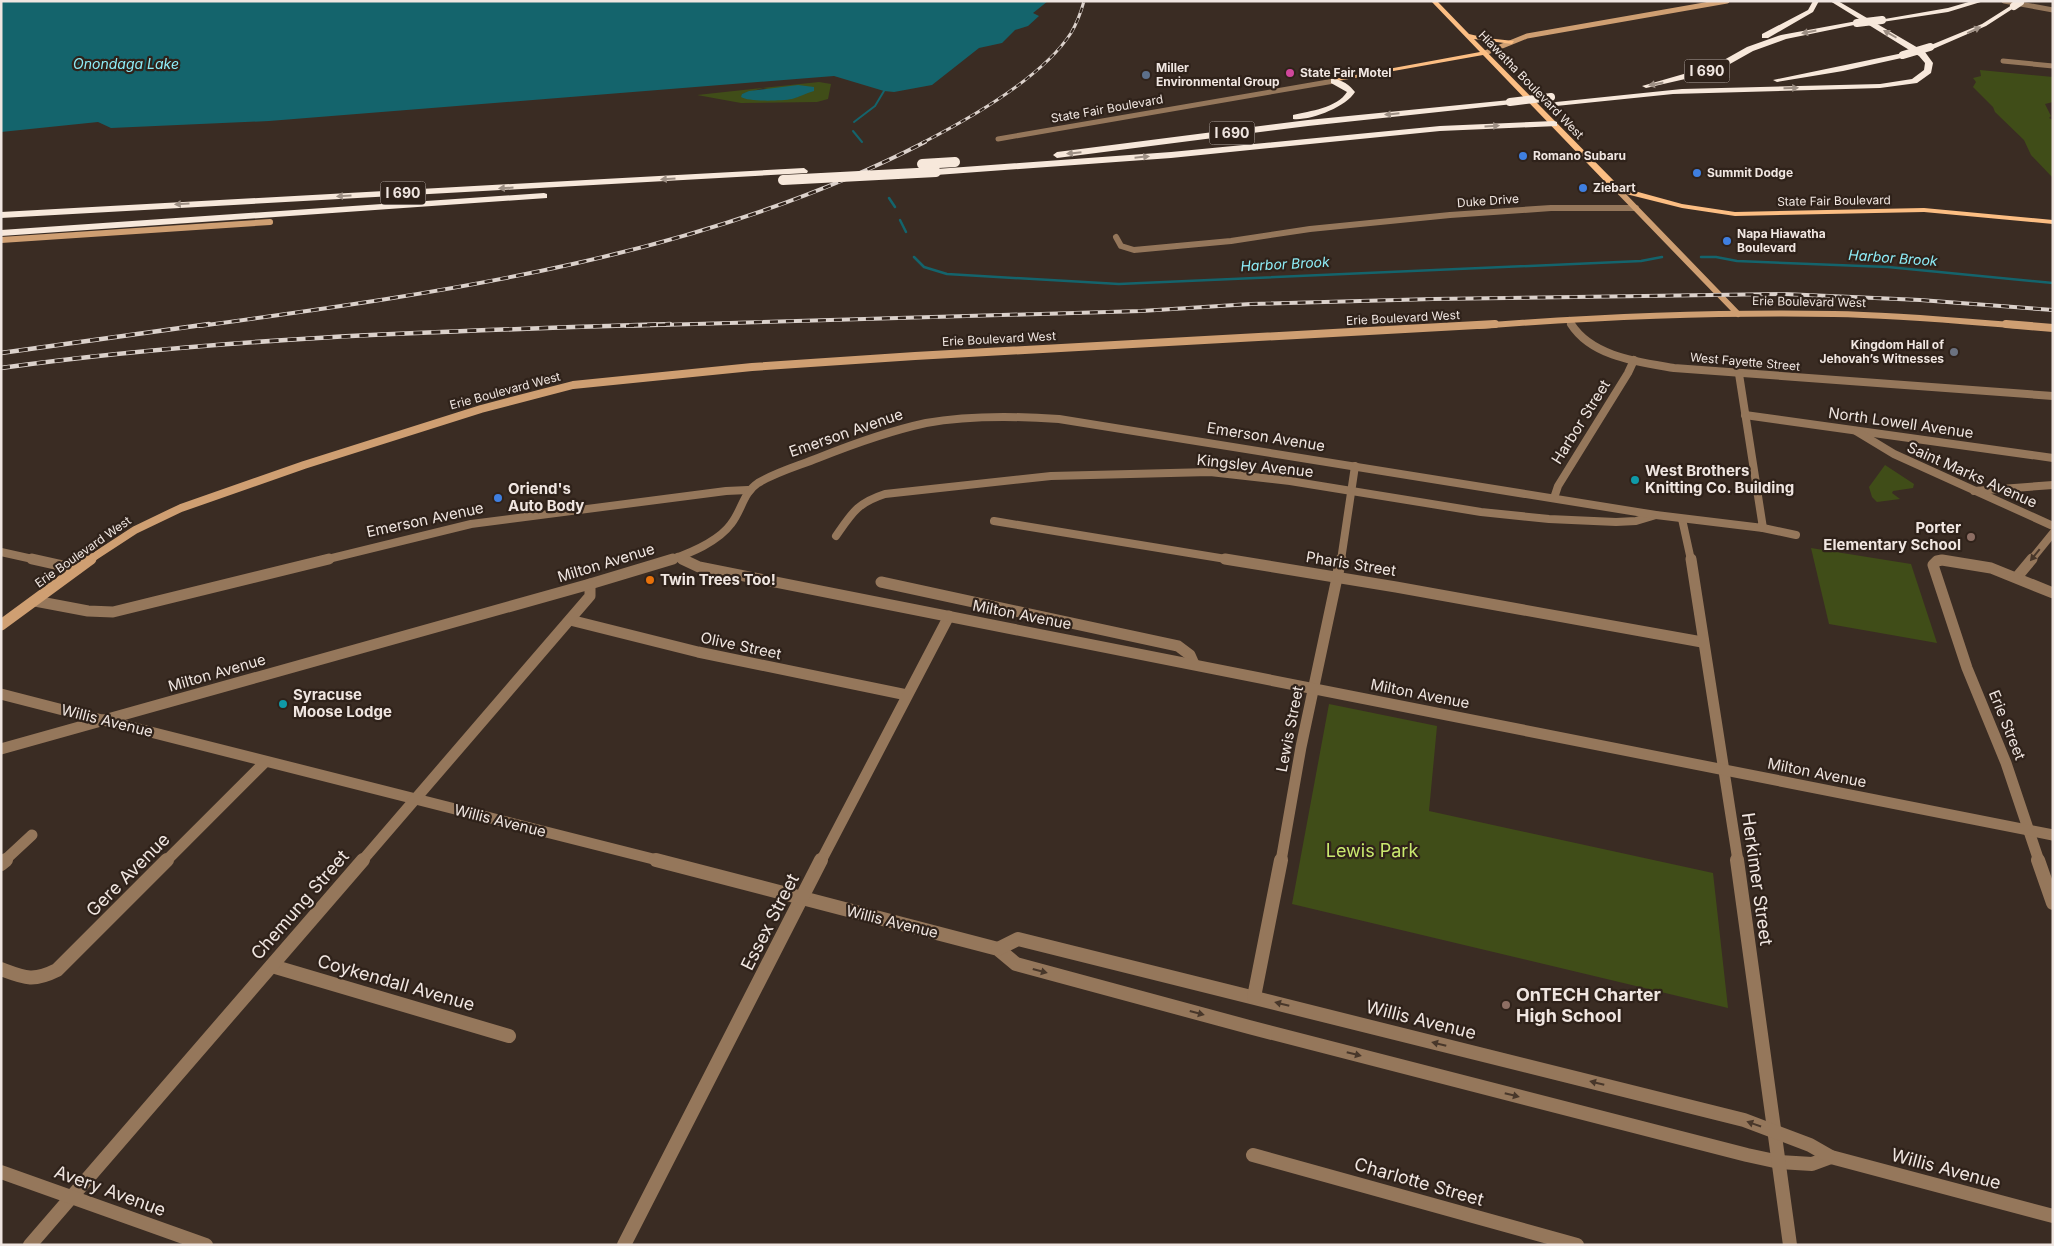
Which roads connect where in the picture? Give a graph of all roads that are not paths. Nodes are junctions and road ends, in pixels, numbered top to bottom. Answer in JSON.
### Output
{"nodes":[{"id":1,"x":1434,"y":1,"type":"edge"},
{"id":2,"x":1727,"y":1,"type":"edge"},
{"id":3,"x":1816,"y":1,"type":"edge"},
{"id":4,"x":1833,"y":1,"type":"edge"},
{"id":5,"x":1981,"y":1,"type":"edge"},
{"id":6,"x":2004,"y":1,"type":"edge"},
{"id":7,"x":2018,"y":3,"type":"edge"},
{"id":8,"x":2052,"y":10,"type":"edge"},
{"id":9,"x":1465,"y":34,"type":"junction"},
{"id":10,"x":1512,"y":42,"type":"junction"},
{"id":11,"x":1485,"y":53,"type":"junction"},
{"id":12,"x":1733,"y":58,"type":"junction"},
{"id":13,"x":2003,"y":61,"type":"dead end"},
{"id":14,"x":2053,"y":66,"type":"edge"},
{"id":15,"x":1334,"y":81,"type":"junction"},
{"id":16,"x":1673,"y":92,"type":"junction"},
{"id":17,"x":1554,"y":101,"type":"junction"},
{"id":18,"x":1554,"y":124,"type":"junction"},
{"id":19,"x":998,"y":138,"type":"dead end"},
{"id":20,"x":1099,"y":150,"type":"junction"},
{"id":21,"x":1165,"y":155,"type":"junction"},
{"id":22,"x":1617,"y":189,"type":"junction"},
{"id":23,"x":615,"y":191,"type":"dead end"},
{"id":24,"x":558,"y":195,"type":"dead end"},
{"id":25,"x":491,"y":200,"type":"junction"},
{"id":26,"x":1636,"y":208,"type":"junction"},
{"id":27,"x":1,"y":215,"type":"edge"},
{"id":28,"x":270,"y":222,"type":"joint"},
{"id":29,"x":2053,"y":222,"type":"edge"},
{"id":30,"x":1,"y":233,"type":"edge"},
{"id":31,"x":1116,"y":237,"type":"dead end"},
{"id":32,"x":1,"y":240,"type":"edge"},
{"id":33,"x":1738,"y":314,"type":"junction"},
{"id":34,"x":1569,"y":320,"type":"junction"},
{"id":35,"x":2053,"y":328,"type":"edge"},
{"id":36,"x":1634,"y":360,"type":"junction"},
{"id":37,"x":1739,"y":374,"type":"junction"},
{"id":38,"x":2053,"y":396,"type":"edge"},
{"id":39,"x":1745,"y":415,"type":"junction"},
{"id":40,"x":1856,"y":430,"type":"junction"},
{"id":41,"x":2053,"y":458,"type":"edge"},
{"id":42,"x":1355,"y":466,"type":"junction"},
{"id":43,"x":2053,"y":485,"type":"edge"},
{"id":44,"x":748,"y":490,"type":"junction"},
{"id":45,"x":1973,"y":491,"type":"junction"},
{"id":46,"x":1351,"y":492,"type":"junction"},
{"id":47,"x":1554,"y":498,"type":"junction"},
{"id":48,"x":1656,"y":515,"type":"junction"},
{"id":49,"x":1682,"y":519,"type":"junction"},
{"id":50,"x":994,"y":521,"type":"dead end"},
{"id":51,"x":2053,"y":526,"type":"edge"},
{"id":52,"x":1763,"y":528,"type":"junction"},
{"id":53,"x":2053,"y":534,"type":"edge"},
{"id":54,"x":1796,"y":535,"type":"dead end"},
{"id":55,"x":836,"y":536,"type":"dead end"},
{"id":56,"x":1,"y":552,"type":"edge"},
{"id":57,"x":678,"y":557,"type":"junction"},
{"id":58,"x":77,"y":569,"type":"junction"},
{"id":59,"x":1338,"y":577,"type":"junction"},
{"id":60,"x":2017,"y":577,"type":"junction"},
{"id":61,"x":880,"y":582,"type":"dead end"},
{"id":62,"x":590,"y":584,"type":"junction"},
{"id":63,"x":2053,"y":593,"type":"edge"},
{"id":64,"x":35,"y":601,"type":"junction"},
{"id":65,"x":949,"y":616,"type":"junction"},
{"id":66,"x":570,"y":620,"type":"junction"},
{"id":67,"x":1,"y":625,"type":"edge"},
{"id":68,"x":1702,"y":642,"type":"junction"},
{"id":69,"x":1194,"y":664,"type":"junction"},
{"id":70,"x":1314,"y":688,"type":"junction"},
{"id":71,"x":1,"y":694,"type":"edge"},
{"id":72,"x":907,"y":695,"type":"junction"},
{"id":73,"x":103,"y":720,"type":"junction"},
{"id":74,"x":1,"y":749,"type":"edge"},
{"id":75,"x":265,"y":762,"type":"junction"},
{"id":76,"x":1724,"y":770,"type":"junction"},
{"id":77,"x":415,"y":800,"type":"junction"},
{"id":78,"x":2027,"y":830,"type":"junction"},
{"id":79,"x":2053,"y":835,"type":"edge"},
{"id":80,"x":32,"y":836,"type":"dead end"},
{"id":81,"x":1,"y":864,"type":"edge"},
{"id":82,"x":801,"y":898,"type":"junction"},
{"id":83,"x":2053,"y":903,"type":"edge"},
{"id":84,"x":998,"y":948,"type":"junction"},
{"id":85,"x":272,"y":966,"type":"junction"},
{"id":86,"x":1,"y":970,"type":"edge"},
{"id":87,"x":1254,"y":997,"type":"junction"},
{"id":88,"x":509,"y":1036,"type":"dead end"},
{"id":89,"x":1775,"y":1131,"type":"junction"},
{"id":90,"x":1252,"y":1155,"type":"dead end"},
{"id":91,"x":1831,"y":1157,"type":"junction"},
{"id":92,"x":1779,"y":1162,"type":"junction"},
{"id":93,"x":1,"y":1172,"type":"edge"},
{"id":94,"x":71,"y":1197,"type":"junction"},
{"id":95,"x":2053,"y":1216,"type":"edge"},
{"id":96,"x":30,"y":1245,"type":"edge"},
{"id":97,"x":206,"y":1245,"type":"edge"},
{"id":98,"x":624,"y":1245,"type":"edge"},
{"id":99,"x":1576,"y":1245,"type":"edge"},
{"id":100,"x":1790,"y":1245,"type":"edge"}],
"edges":[{"from":1,"to":9,"type":"main road","name":"Hiawatha Boulevard West"},
{"from":2,"to":10,"type":"main road"},
{"from":3,"to":12,"type":"highway"},
{"from":16,"to":4,"type":"highway","one_way":true},
{"from":5,"to":12,"type":"highway","number":"I 690","one_way":true,"bridge":true},
{"from":6,"to":8,"type":"street"},
{"from":16,"to":7,"type":"highway","number":"I 690","one_way":true,"bridge":true},
{"from":9,"to":10,"type":"main road"},
{"from":9,"to":11,"type":"main road","name":"Hiawatha Boulevard West"},
{"from":10,"to":11,"type":"main road"},
{"from":11,"to":15,"type":"main road","name":"State Fair Boulevard"},
{"from":11,"to":18,"type":"main road","name":"Hiawatha Boulevard West"},
{"from":12,"to":17,"type":"highway","number":"I 690","one_way":true},
{"from":13,"to":14,"type":"street"},
{"from":15,"to":19,"type":"street","name":"State Fair Boulevard"},
{"from":15,"to":20,"type":"highway"},
{"from":16,"to":17,"type":"highway","number":"I 690"},
{"from":17,"to":20,"type":"highway","number":"I 690","one_way":true,"bridge":true},
{"from":17,"to":21,"type":"highway","number":"I 690"},
{"from":21,"to":18,"type":"highway","one_way":true},
{"from":18,"to":22,"type":"main road","name":"Hiawatha Boulevard West"},
{"from":20,"to":27,"type":"highway","number":"I 690","one_way":true,"bridge":true},
{"from":23,"to":21,"type":"highway","number":"I 690","one_way":true,"bridge":true},
{"from":22,"to":26,"type":"main road","name":"Hiawatha Boulevard West"},
{"from":22,"to":29,"type":"main road","name":"State Fair Boulevard"},
{"from":24,"to":25,"type":"highway","number":"I 690"},
{"from":25,"to":28,"type":"highway"},
{"from":25,"to":30,"type":"highway","number":"I 690"},
{"from":26,"to":31,"type":"street","name":"Duke Drive"},
{"from":26,"to":33,"type":"main road","name":"Hiawatha Boulevard West"},
{"from":28,"to":32,"type":"main road"},
{"from":33,"to":34,"type":"main road","name":"Erie Boulevard West"},
{"from":33,"to":35,"type":"main road","name":"Erie Boulevard West"},
{"from":34,"to":36,"type":"street","name":"West Fayette Street"},
{"from":34,"to":58,"type":"main road","name":"Erie Boulevard West"},
{"from":36,"to":37,"type":"street","name":"West Fayette Street"},
{"from":36,"to":47,"type":"street","name":"Harbor Street"},
{"from":37,"to":38,"type":"street","name":"West Fayette Street"},
{"from":37,"to":39,"type":"street"},
{"from":39,"to":40,"type":"street","name":"North Lowell Avenue"},
{"from":39,"to":52,"type":"street"},
{"from":40,"to":41,"type":"street","name":"North Lowell Avenue"},
{"from":40,"to":45,"type":"street","name":"Saint Marks Avenue"},
{"from":42,"to":44,"type":"street","name":"Emerson Avenue"},
{"from":42,"to":46,"type":"street","name":"Lewis Street"},
{"from":42,"to":47,"type":"street","name":"Emerson Avenue"},
{"from":43,"to":45,"type":"street"},
{"from":44,"to":57,"type":"street"},
{"from":44,"to":64,"type":"street","name":"Emerson Avenue"},
{"from":45,"to":51,"type":"street","name":"Saint Marks Avenue"},
{"from":46,"to":48,"type":"street","name":"Kingsley Avenue"},
{"from":46,"to":55,"type":"street","name":"Kingsley Avenue"},
{"from":46,"to":59,"type":"street","name":"Lewis Street"},
{"from":47,"to":48,"type":"street","name":"Emerson Avenue"},
{"from":48,"to":49,"type":"street","name":"Emerson Avenue"},
{"from":49,"to":52,"type":"street","name":"Emerson Avenue"},
{"from":49,"to":68,"type":"street","name":"Herkimer Street"},
{"from":50,"to":59,"type":"street","name":"Pharis Street"},
{"from":52,"to":54,"type":"street","name":"Emerson Avenue"},
{"from":53,"to":60,"type":"street","one_way":true},
{"from":56,"to":58,"type":"street"},
{"from":57,"to":62,"type":"street","name":"Milton Avenue"},
{"from":57,"to":65,"type":"street","name":"Milton Avenue"},
{"from":58,"to":64,"type":"main road","name":"Erie Boulevard West"},
{"from":59,"to":68,"type":"street","name":"Pharis Street"},
{"from":59,"to":70,"type":"street","name":"Lewis Street"},
{"from":60,"to":63,"type":"street"},
{"from":60,"to":78,"type":"street","name":"Erie Street"},
{"from":61,"to":69,"type":"street"},
{"from":62,"to":66,"type":"street","name":"Chemung Street"},
{"from":62,"to":73,"type":"street","name":"Milton Avenue"},
{"from":64,"to":67,"type":"main road","name":"Erie Boulevard West"},
{"from":65,"to":69,"type":"street","name":"Milton Avenue"},
{"from":65,"to":72,"type":"street","name":"Essex Street"},
{"from":66,"to":72,"type":"street","name":"Olive Street"},
{"from":66,"to":77,"type":"street","name":"Chemung Street"},
{"from":68,"to":76,"type":"street","name":"Herkimer Street"},
{"from":69,"to":70,"type":"street","name":"Milton Avenue"},
{"from":70,"to":76,"type":"street","name":"Milton Avenue"},
{"from":70,"to":87,"type":"street","name":"Lewis Street"},
{"from":71,"to":73,"type":"street","name":"Willis Avenue"},
{"from":72,"to":82,"type":"street","name":"Essex Street"},
{"from":73,"to":74,"type":"street","name":"Milton Avenue"},
{"from":73,"to":75,"type":"street","name":"Willis Avenue"},
{"from":75,"to":77,"type":"street","name":"Willis Avenue"},
{"from":75,"to":86,"type":"street","name":"Gere Avenue"},
{"from":76,"to":78,"type":"street","name":"Milton Avenue"},
{"from":76,"to":89,"type":"street","name":"Herkimer Street"},
{"from":77,"to":82,"type":"street","name":"Willis Avenue"},
{"from":77,"to":85,"type":"street","name":"Chemung Street"},
{"from":78,"to":79,"type":"street","name":"Milton Avenue"},
{"from":78,"to":83,"type":"street","name":"Erie Street"},
{"from":80,"to":81,"type":"street"},
{"from":82,"to":84,"type":"street","name":"Willis Avenue"},
{"from":82,"to":98,"type":"street","name":"Essex Street"},
{"from":84,"to":87,"type":"street","name":"Willis Avenue"},
{"from":84,"to":92,"type":"street","name":"Willis Avenue","one_way":true},
{"from":85,"to":88,"type":"street","name":"Coykendall Avenue"},
{"from":85,"to":94,"type":"street","name":"Chemung Street"},
{"from":89,"to":87,"type":"street","name":"Willis Avenue","one_way":true},
{"from":89,"to":91,"type":"street","name":"Willis Avenue"},
{"from":89,"to":92,"type":"street","name":"Herkimer Street"},
{"from":90,"to":99,"type":"street","name":"Charlotte Street"},
{"from":91,"to":92,"type":"street","name":"Willis Avenue"},
{"from":91,"to":95,"type":"street","name":"Willis Avenue"},
{"from":92,"to":100,"type":"street","name":"Herkimer Street"},
{"from":93,"to":94,"type":"street","name":"Avery Avenue"},
{"from":94,"to":96,"type":"street","name":"Chemung Street"},
{"from":94,"to":97,"type":"street","name":"Avery Avenue"}]}
